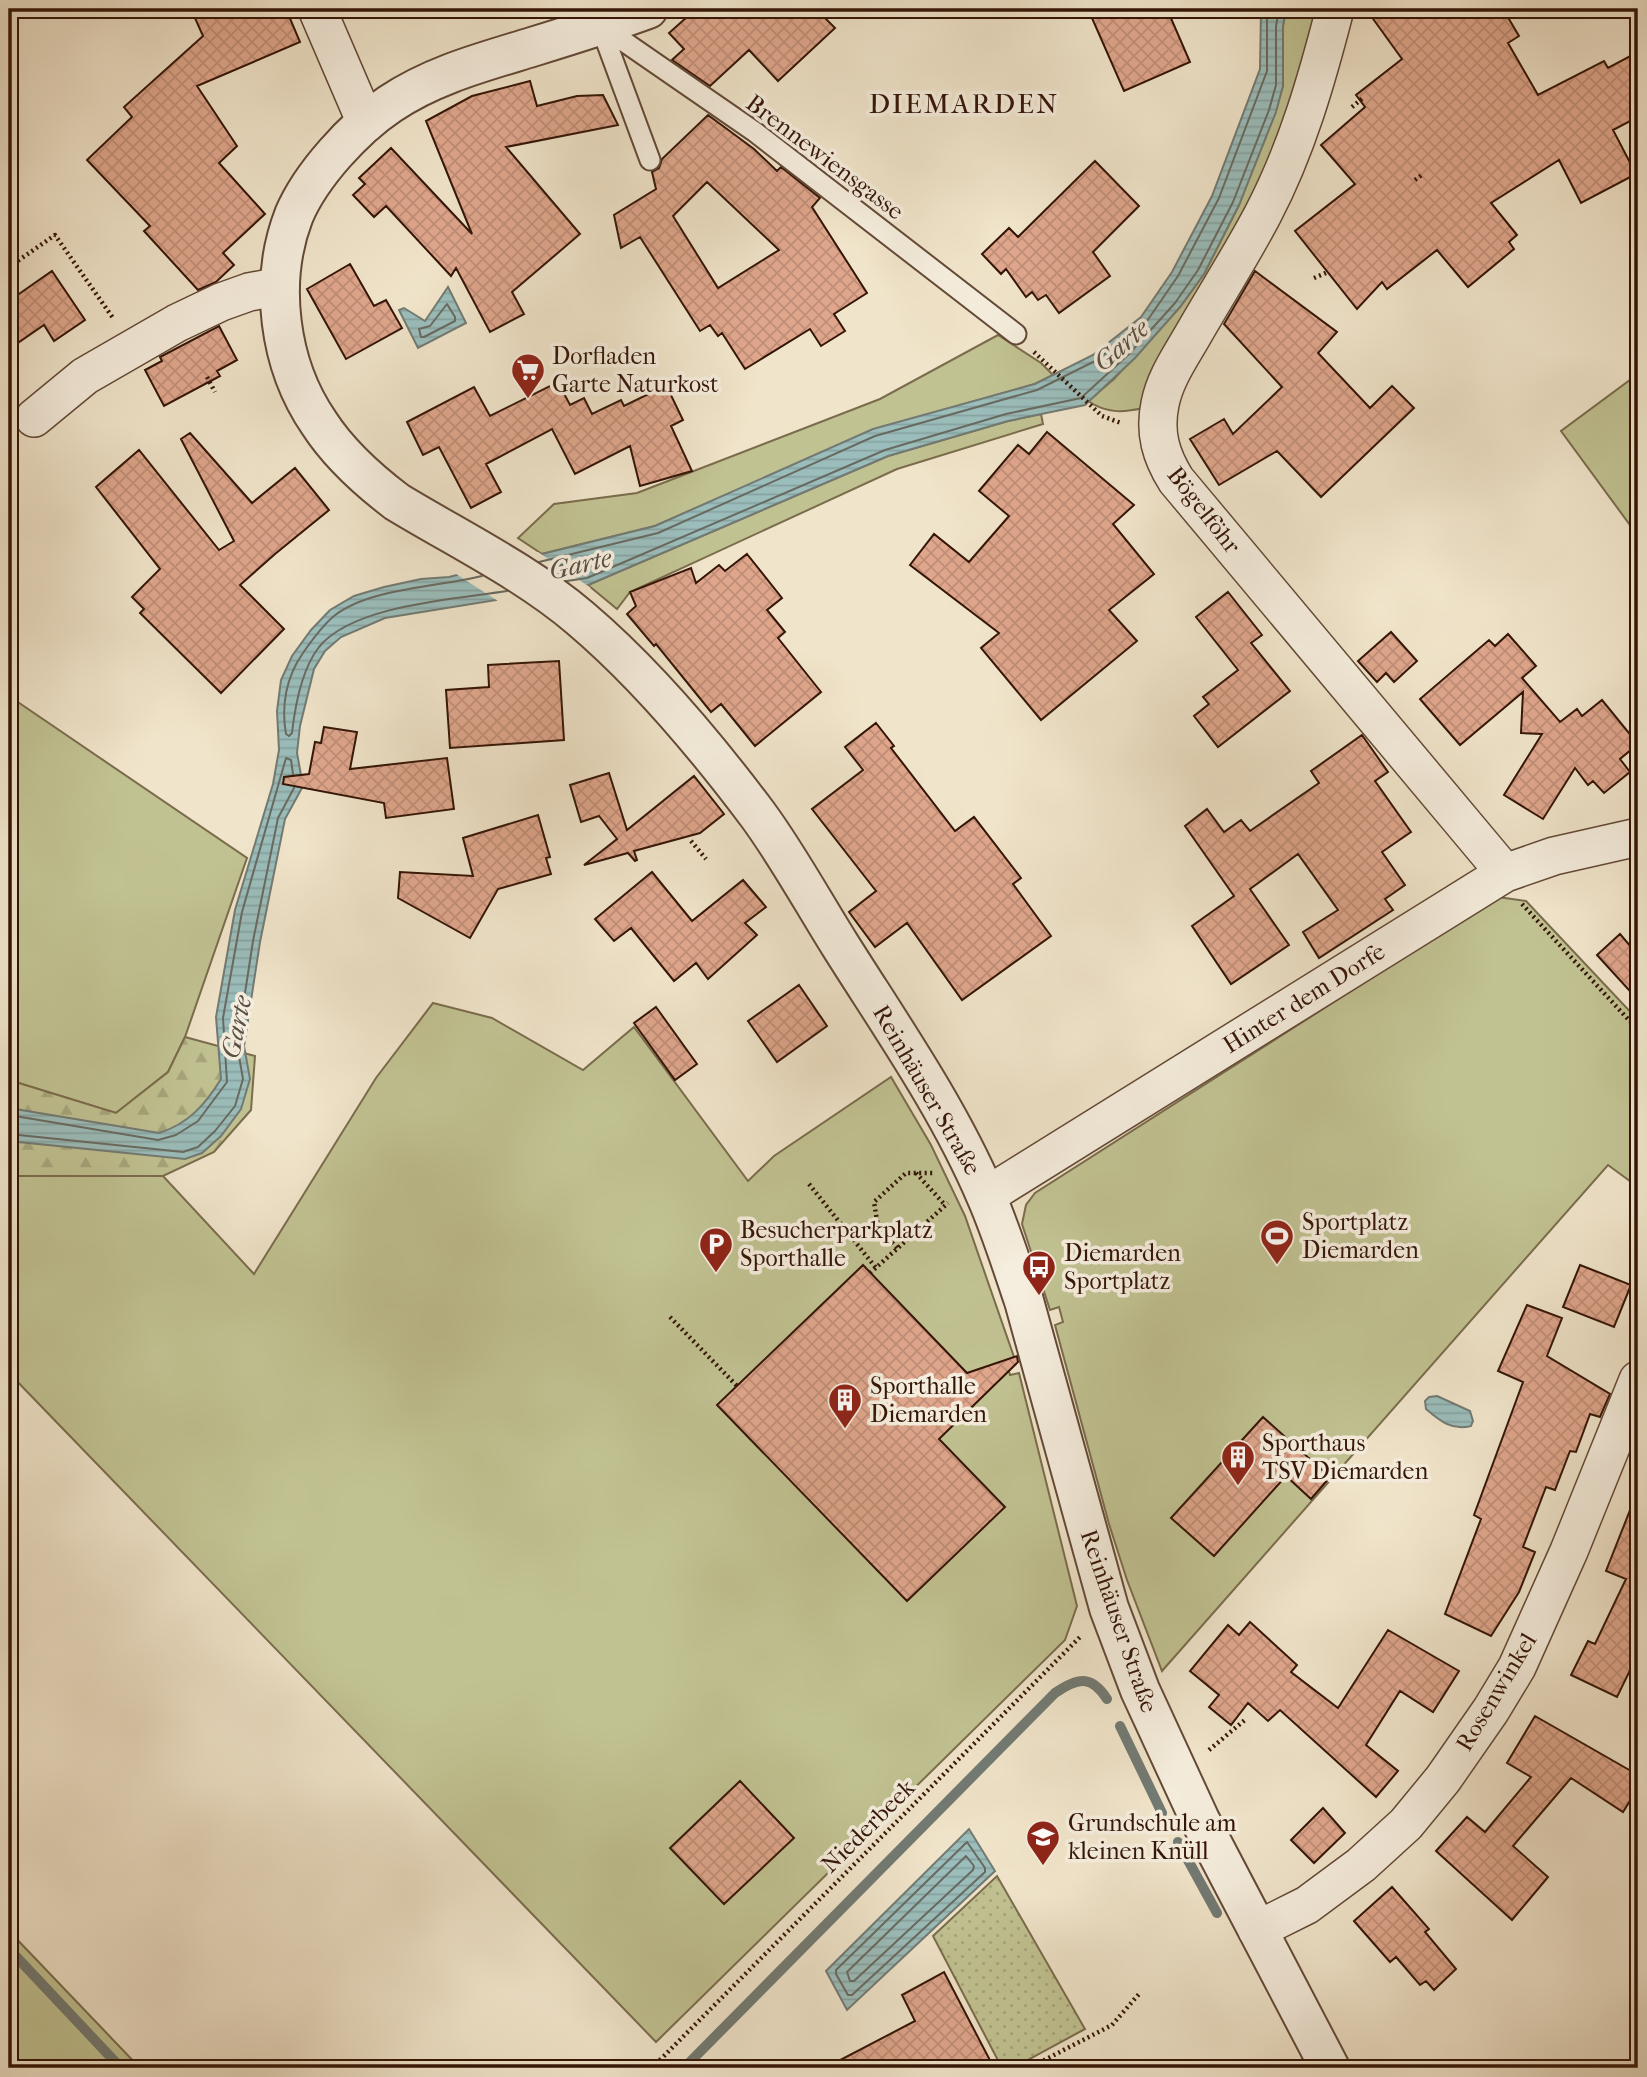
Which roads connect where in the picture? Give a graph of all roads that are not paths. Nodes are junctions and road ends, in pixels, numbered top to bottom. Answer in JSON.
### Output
{"nodes":[{"id":1,"x":317,"y":9,"type":"edge"},
{"id":2,"x":648,"y":9,"type":"edge"},
{"id":3,"x":1335,"y":9,"type":"edge"},
{"id":4,"x":600,"y":26,"type":"junction"},
{"id":5,"x":366,"y":123,"type":"junction"},
{"id":6,"x":650,"y":160,"type":"dead end"},
{"id":7,"x":280,"y":286,"type":"junction"},
{"id":8,"x":1016,"y":334,"type":"dead end"},
{"id":9,"x":34,"y":418,"type":"dead end"},
{"id":10,"x":1638,"y":837,"type":"edge"},
{"id":11,"x":1505,"y":873,"type":"junction"},
{"id":12,"x":969,"y":1198,"type":"junction"},
{"id":13,"x":1638,"y":1380,"type":"edge"},
{"id":14,"x":1258,"y":1930,"type":"junction"},
{"id":15,"x":1329,"y":2068,"type":"edge"}],
"edges":[{"from":1,"to":5,"type":"street"},
{"from":2,"to":4,"type":"street","name":"Reinhäuser Straße"},
{"from":3,"to":11,"type":"street","name":"Bögelföhr"},
{"from":4,"to":5,"type":"street","name":"Reinhäuser Straße"},
{"from":4,"to":6,"type":"lane"},
{"from":4,"to":8,"type":"lane","name":"Brennewiensgasse"},
{"from":5,"to":7,"type":"street","name":"Reinhäuser Straße"},
{"from":7,"to":9,"type":"street"},
{"from":7,"to":12,"type":"street","name":"Reinhäuser Straße"},
{"from":10,"to":11,"type":"street","name":"Hinter dem Dorfe"},
{"from":11,"to":12,"type":"street","name":"Hinter dem Dorfe"},
{"from":12,"to":14,"type":"street","name":"Reinhäuser Straße"},
{"from":13,"to":14,"type":"street","name":"Rosenwinkel"},
{"from":14,"to":15,"type":"street","name":"Reinhäuser Straße"}]}
